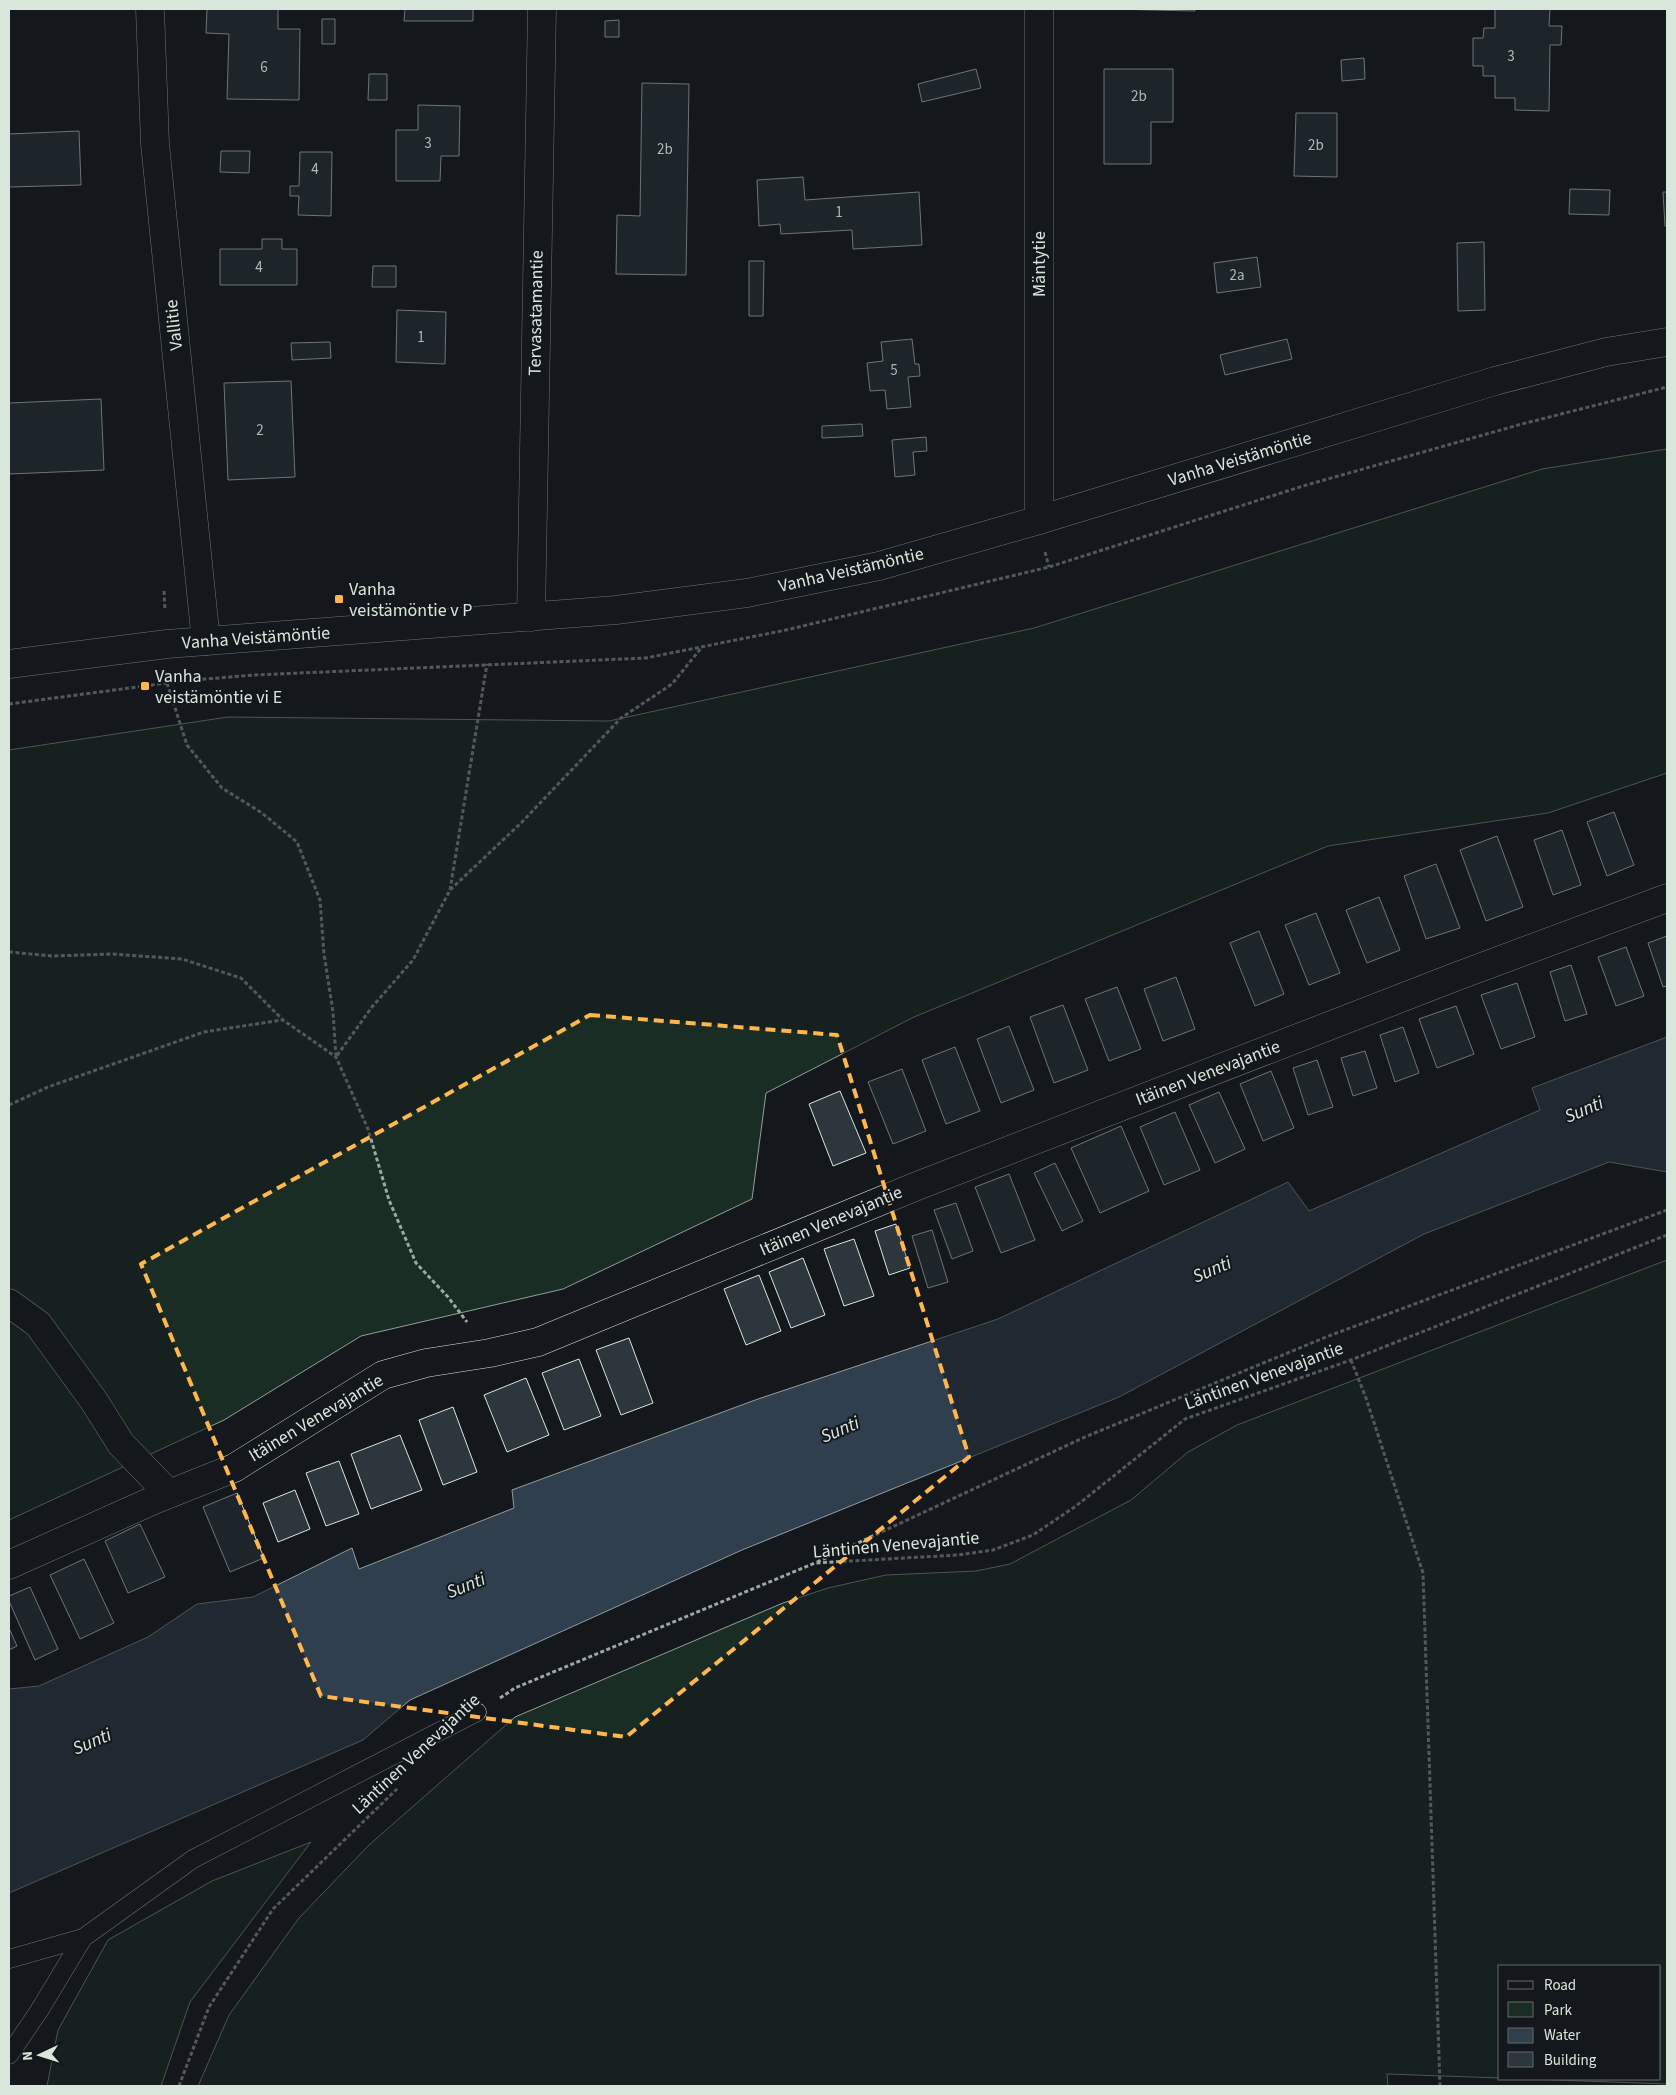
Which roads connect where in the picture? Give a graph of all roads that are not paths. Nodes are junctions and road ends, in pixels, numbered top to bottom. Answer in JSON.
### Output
{"nodes":[{"id":1,"x":150,"y":9,"type":"edge"},
{"id":2,"x":542,"y":9,"type":"edge"},
{"id":3,"x":1039,"y":9,"type":"edge"},
{"id":4,"x":1667,"y":342,"type":"edge"},
{"id":5,"x":1039,"y":520,"type":"junction"},
{"id":6,"x":531,"y":617,"type":"junction"},
{"id":7,"x":206,"y":641,"type":"junction"},
{"id":8,"x":9,"y":664,"type":"edge"},
{"id":9,"x":1667,"y":898,"type":"edge"},
{"id":10,"x":9,"y":1304,"type":"edge"},
{"id":11,"x":169,"y":1494,"type":"junction"},
{"id":12,"x":9,"y":1565,"type":"edge"},
{"id":13,"x":477,"y":1712,"type":"road end"},
{"id":14,"x":83,"y":1938,"type":"junction"},
{"id":15,"x":9,"y":1959,"type":"edge"},
{"id":16,"x":9,"y":2055,"type":"edge"}],
"edges":[{"from":1,"to":7,"type":"street","name":"Vallitie"},
{"from":2,"to":6,"type":"street","name":"Tervasatamantie"},
{"from":3,"to":5,"type":"street","name":"Mäntytie"},
{"from":4,"to":5,"type":"street","name":"Vanha Veistämöntie"},
{"from":5,"to":6,"type":"street","name":"Vanha Veistämöntie"},
{"from":6,"to":7,"type":"street","name":"Vanha Veistämöntie"},
{"from":7,"to":8,"type":"street","name":"Vanha Veistämöntie"},
{"from":9,"to":11,"type":"street","name":"Itäinen Venevajantie"},
{"from":10,"to":11,"type":"street"},
{"from":11,"to":12,"type":"street","name":"Itäinen Venevajantie"},
{"from":13,"to":14,"type":"lane"},
{"from":14,"to":15,"type":"lane"},
{"from":14,"to":16,"type":"lane"}]}
